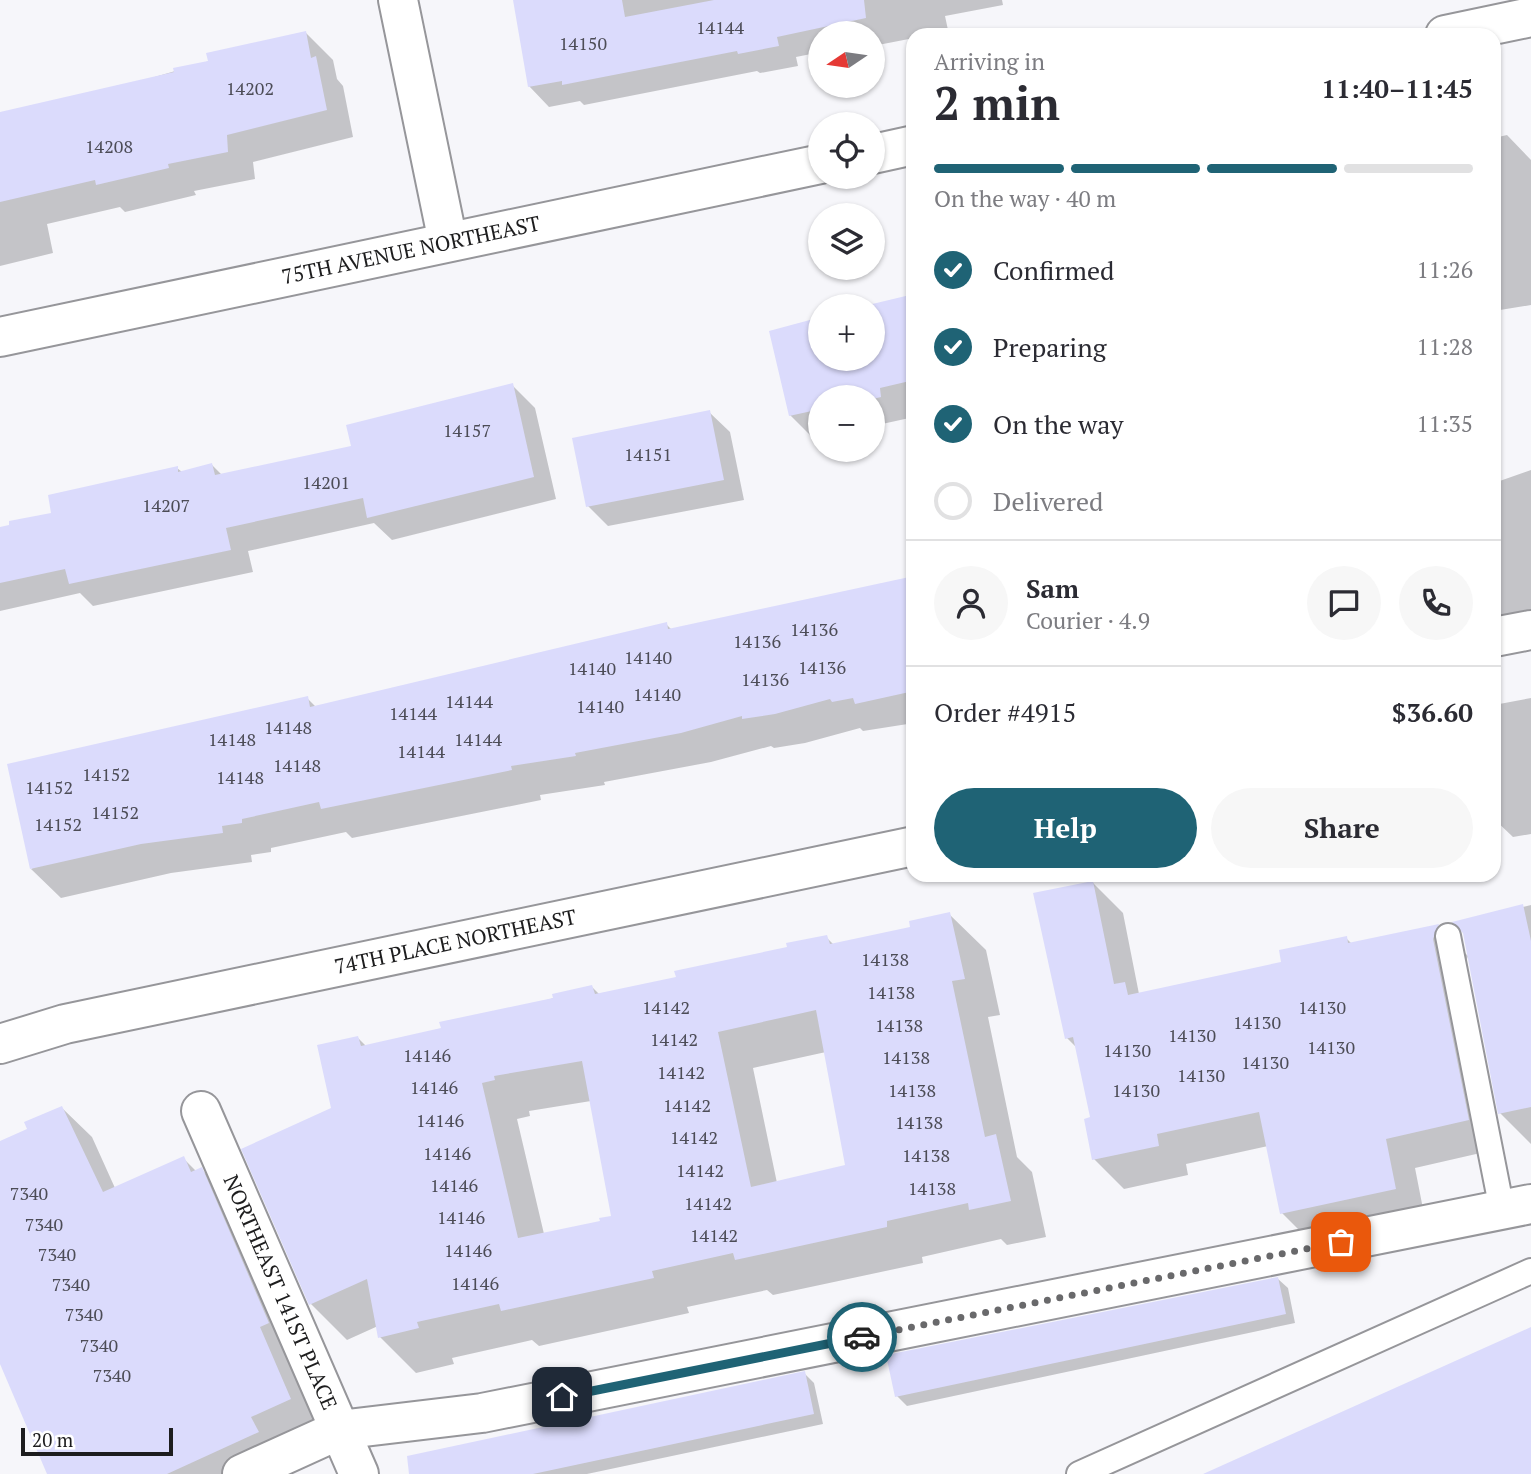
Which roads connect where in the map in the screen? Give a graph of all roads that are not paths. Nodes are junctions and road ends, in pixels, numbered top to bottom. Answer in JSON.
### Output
{"nodes":[{"id":1,"x":397,"y":0,"type":"edge"},
{"id":2,"x":1531,"y":17,"type":"edge"},
{"id":3,"x":1478,"y":28,"type":"edge"},
{"id":4,"x":906,"y":147,"type":"edge"},
{"id":5,"x":885,"y":151,"type":"edge"},
{"id":6,"x":808,"y":167,"type":"edge"},
{"id":7,"x":448,"y":242,"type":"junction"},
{"id":8,"x":0,"y":337,"type":"edge"},
{"id":9,"x":1531,"y":629,"type":"edge"},
{"id":10,"x":1501,"y":635,"type":"edge"},
{"id":11,"x":906,"y":848,"type":"edge"},
{"id":12,"x":1448,"y":936,"type":"dead end"},
{"id":13,"x":0,"y":1044,"type":"edge"},
{"id":14,"x":201,"y":1111,"type":"dead end"},
{"id":15,"x":1516,"y":1207,"type":"edge"},
{"id":16,"x":1531,"y":1271,"type":"edge"},
{"id":17,"x":339,"y":1430,"type":"junction"},
{"id":18,"x":242,"y":1474,"type":"edge"},
{"id":19,"x":359,"y":1474,"type":"edge"},
{"id":20,"x":1079,"y":1474,"type":"edge"}],
"edges":[{"from":1,"to":7,"type":"street"},
{"from":2,"to":3,"type":"street"},
{"from":4,"to":5,"type":"street"},
{"from":6,"to":7,"type":"street","name":"75TH AVENUE NORTHEAST"},
{"from":7,"to":8,"type":"street","name":"75TH AVENUE NORTHEAST"},
{"from":9,"to":10,"type":"street"},
{"from":11,"to":13,"type":"street","name":"74TH PLACE NORTHEAST"},
{"from":12,"to":15,"type":"lane"},
{"from":14,"to":17,"type":"street","name":"NORTHEAST 141ST PLACE"},
{"from":15,"to":17,"type":"street"},
{"from":16,"to":20,"type":"lane"},
{"from":17,"to":18,"type":"street"},
{"from":17,"to":19,"type":"street","name":"NORTHEAST 141ST PLACE"}]}
